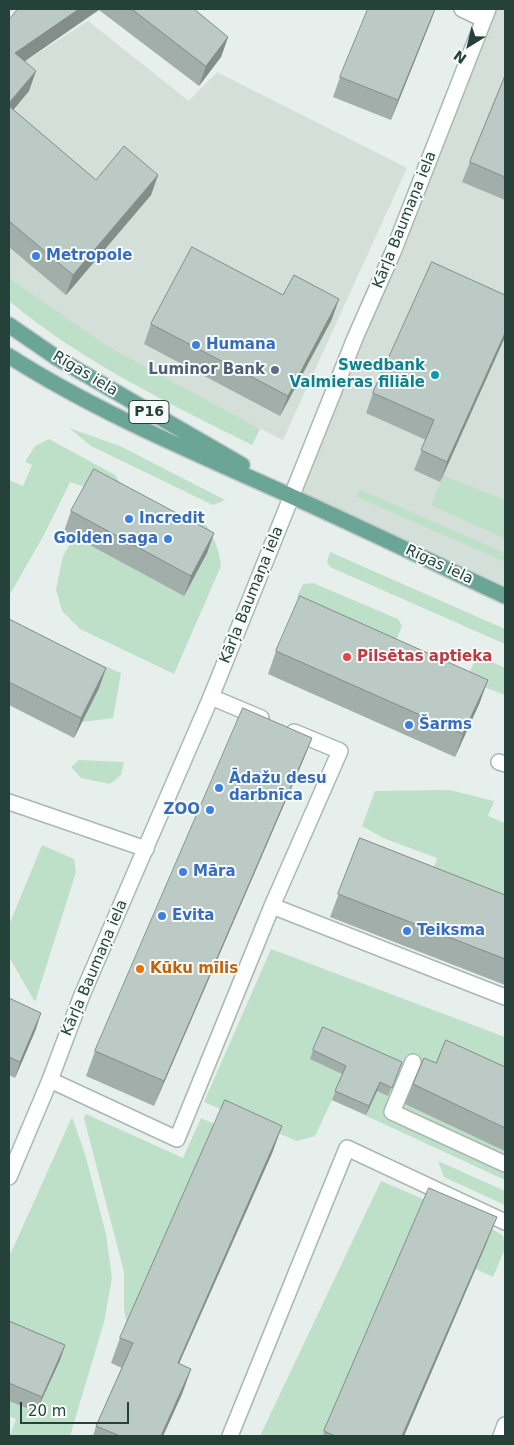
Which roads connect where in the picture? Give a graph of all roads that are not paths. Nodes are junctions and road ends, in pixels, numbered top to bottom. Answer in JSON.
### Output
{"nodes":[{"id":1,"x":462,"y":9,"type":"edge"},
{"id":2,"x":485,"y":14,"type":"edge"},
{"id":3,"x":9,"y":325,"type":"edge"},
{"id":4,"x":9,"y":356,"type":"edge"},
{"id":5,"x":292,"y":496,"type":"junction"},
{"id":6,"x":505,"y":596,"type":"edge"},
{"id":7,"x":211,"y":697,"type":"junction"},
{"id":8,"x":9,"y":802,"type":"edge"},
{"id":9,"x":146,"y":849,"type":"junction"},
{"id":10,"x":272,"y":906,"type":"junction"},
{"id":11,"x":505,"y":997,"type":"edge"},
{"id":12,"x":413,"y":1062,"type":"dead end"},
{"id":13,"x":50,"y":1080,"type":"junction"},
{"id":14,"x":505,"y":1164,"type":"edge"},
{"id":15,"x":9,"y":1177,"type":"edge"},
{"id":16,"x":505,"y":1222,"type":"edge"},
{"id":17,"x":505,"y":1425,"type":"edge"},
{"id":18,"x":230,"y":1436,"type":"edge"},
{"id":19,"x":501,"y":1436,"type":"edge"}],
"edges":[{"from":1,"to":2,"type":"street"},
{"from":2,"to":5,"type":"street","name":"Kārļa Baumaņa iela"},
{"from":3,"to":5,"type":"main road","name":"Rīgas iela","number":"P16"},
{"from":4,"to":5,"type":"main road","name":"Rīgas iela","number":"P16"},
{"from":5,"to":6,"type":"main road","name":"Rīgas iela","number":"P16"},
{"from":5,"to":7,"type":"street","name":"Kārļa Baumaņa iela"},
{"from":7,"to":9,"type":"street","name":"Kārļa Baumaņa iela"},
{"from":7,"to":10,"type":"street"},
{"from":8,"to":9,"type":"street"},
{"from":9,"to":13,"type":"street","name":"Kārļa Baumaņa iela"},
{"from":10,"to":11,"type":"street"},
{"from":10,"to":13,"type":"street"},
{"from":12,"to":14,"type":"street"},
{"from":13,"to":15,"type":"street","name":"Kārļa Baumaņa iela"},
{"from":16,"to":18,"type":"street"},
{"from":17,"to":19,"type":"street"}]}
